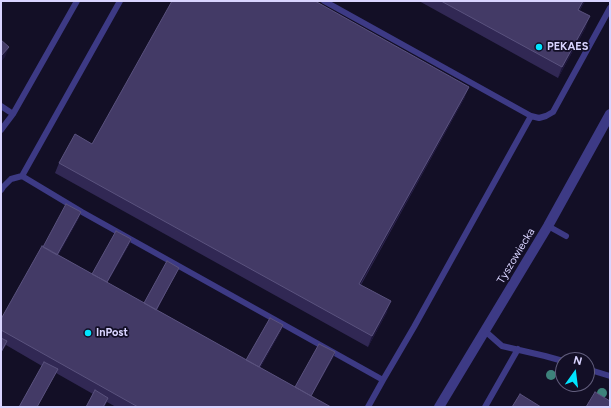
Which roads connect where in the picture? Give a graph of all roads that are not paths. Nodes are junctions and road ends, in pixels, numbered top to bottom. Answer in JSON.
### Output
{"nodes":[{"id":1,"x":77,"y":1,"type":"edge"},
{"id":2,"x":120,"y":1,"type":"edge"},
{"id":3,"x":324,"y":1,"type":"edge"},
{"id":4,"x":610,"y":8,"type":"edge"},
{"id":5,"x":1,"y":106,"type":"edge"},
{"id":6,"x":13,"y":114,"type":"junction"},
{"id":7,"x":610,"y":114,"type":"edge"},
{"id":8,"x":531,"y":116,"type":"junction"},
{"id":9,"x":1,"y":130,"type":"edge"},
{"id":10,"x":22,"y":176,"type":"junction"},
{"id":11,"x":1,"y":190,"type":"edge"},
{"id":12,"x":548,"y":226,"type":"junction"},
{"id":13,"x":566,"y":236,"type":"dead end"},
{"id":14,"x":485,"y":331,"type":"junction"},
{"id":15,"x":518,"y":349,"type":"junction"},
{"id":16,"x":555,"y":359,"type":"edge"},
{"id":17,"x":595,"y":371,"type":"edge"},
{"id":18,"x":610,"y":376,"type":"edge"},
{"id":19,"x":383,"y":380,"type":"junction"},
{"id":20,"x":368,"y":407,"type":"edge"},
{"id":21,"x":439,"y":407,"type":"edge"},
{"id":22,"x":485,"y":407,"type":"edge"}],
"edges":[{"from":1,"to":6,"type":"lane"},
{"from":2,"to":10,"type":"lane"},
{"from":3,"to":8,"type":"lane"},
{"from":4,"to":8,"type":"lane"},
{"from":5,"to":6,"type":"lane"},
{"from":6,"to":9,"type":"lane"},
{"from":7,"to":12,"type":"street","name":"Tyszowiecka"},
{"from":8,"to":19,"type":"lane"},
{"from":10,"to":11,"type":"lane"},
{"from":10,"to":19,"type":"lane"},
{"from":12,"to":13,"type":"lane"},
{"from":12,"to":14,"type":"street","name":"Tyszowiecka"},
{"from":14,"to":15,"type":"lane"},
{"from":14,"to":21,"type":"street","name":"Tyszowiecka"},
{"from":15,"to":16,"type":"lane"},
{"from":15,"to":22,"type":"lane"},
{"from":17,"to":18,"type":"lane"},
{"from":19,"to":20,"type":"lane"}]}
